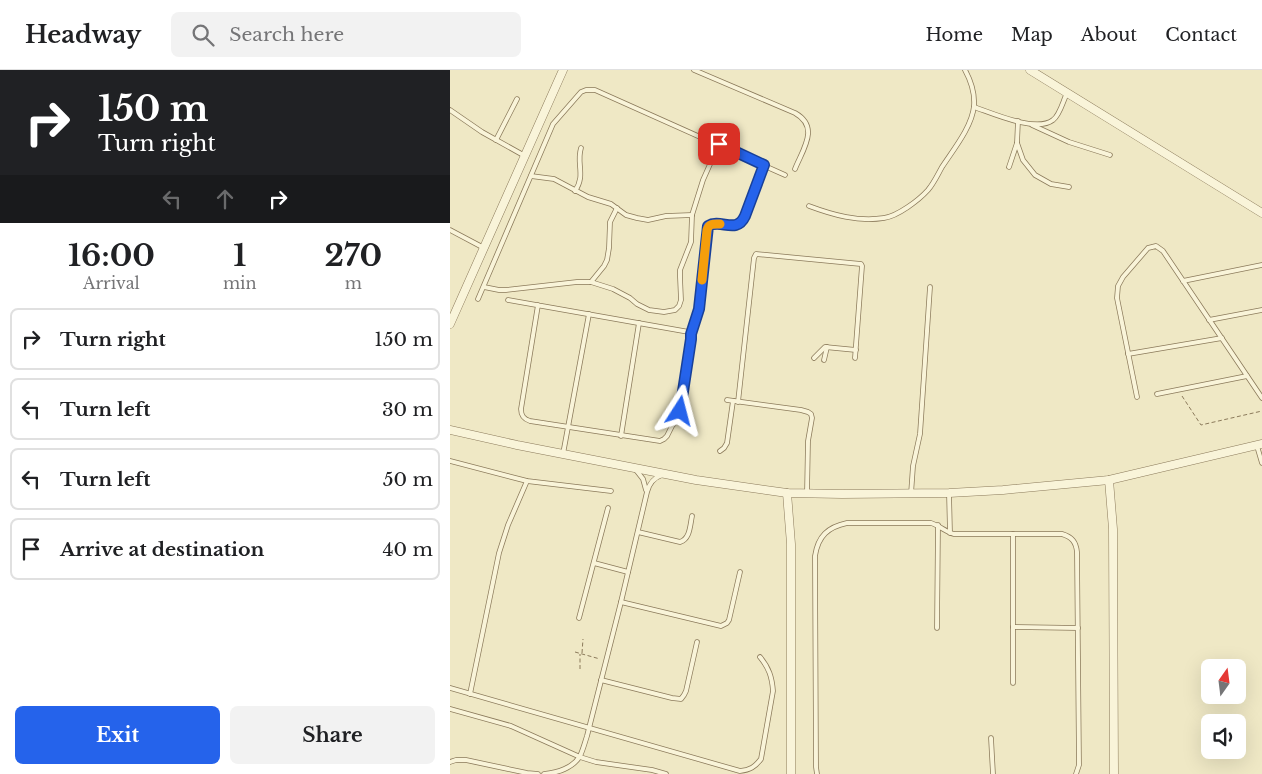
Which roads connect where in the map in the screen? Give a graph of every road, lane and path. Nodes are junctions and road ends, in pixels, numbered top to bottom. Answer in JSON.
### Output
{"nodes":[{"id":1,"x":563,"y":70,"type":"edge"},
{"id":2,"x":694,"y":70,"type":"edge"},
{"id":3,"x":965,"y":70,"type":"edge"},
{"id":4,"x":1030,"y":70,"type":"edge"},
{"id":5,"x":1067,"y":93,"type":"junction"},
{"id":6,"x":516,"y":99,"type":"dead end"},
{"id":7,"x":974,"y":107,"type":"junction"},
{"id":8,"x":450,"y":110,"type":"edge"},
{"id":9,"x":1018,"y":121,"type":"junction"},
{"id":10,"x":1030,"y":124,"type":"junction"},
{"id":11,"x":496,"y":140,"type":"junction"},
{"id":12,"x":1017,"y":143,"type":"junction"},
{"id":13,"x":719,"y":144,"type":"junction"},
{"id":14,"x":581,"y":148,"type":"dead end"},
{"id":15,"x":1110,"y":154,"type":"dead end"},
{"id":16,"x":525,"y":156,"type":"junction"},
{"id":17,"x":764,"y":165,"type":"junction"},
{"id":18,"x":1009,"y":167,"type":"dead end"},
{"id":19,"x":795,"y":169,"type":"dead end"},
{"id":20,"x":785,"y":174,"type":"dead end"},
{"id":21,"x":531,"y":176,"type":"junction"},
{"id":22,"x":1069,"y":187,"type":"dead end"},
{"id":23,"x":575,"y":191,"type":"junction"},
{"id":24,"x":809,"y":206,"type":"dead end"},
{"id":25,"x":617,"y":208,"type":"junction"},
{"id":26,"x":1262,"y":213,"type":"edge"},
{"id":27,"x":692,"y":215,"type":"junction"},
{"id":28,"x":450,"y":230,"type":"edge"},
{"id":29,"x":484,"y":248,"type":"junction"},
{"id":30,"x":1262,"y":265,"type":"edge"},
{"id":31,"x":1183,"y":281,"type":"junction"},
{"id":32,"x":591,"y":282,"type":"junction"},
{"id":33,"x":484,"y":287,"type":"junction"},
{"id":34,"x":930,"y":287,"type":"dead end"},
{"id":35,"x":478,"y":299,"type":"dead end"},
{"id":36,"x":508,"y":300,"type":"dead end"},
{"id":37,"x":538,"y":305,"type":"junction"},
{"id":38,"x":1262,"y":310,"type":"edge"},
{"id":39,"x":589,"y":314,"type":"junction"},
{"id":40,"x":1209,"y":320,"type":"junction"},
{"id":41,"x":639,"y":323,"type":"junction"},
{"id":42,"x":450,"y":324,"type":"edge"},
{"id":43,"x":691,"y":334,"type":"junction"},
{"id":44,"x":1222,"y":338,"type":"junction"},
{"id":45,"x":827,"y":347,"type":"junction"},
{"id":46,"x":856,"y":350,"type":"junction"},
{"id":47,"x":1128,"y":354,"type":"junction"},
{"id":48,"x":814,"y":358,"type":"dead end"},
{"id":49,"x":855,"y":358,"type":"dead end"},
{"id":50,"x":824,"y":360,"type":"dead end"},
{"id":51,"x":1247,"y":376,"type":"junction"},
{"id":52,"x":1178,"y":390,"type":"junction"},
{"id":53,"x":1157,"y":394,"type":"dead end"},
{"id":54,"x":1137,"y":397,"type":"dead end"},
{"id":55,"x":1262,"y":398,"type":"edge"},
{"id":56,"x":727,"y":400,"type":"dead end"},
{"id":57,"x":735,"y":401,"type":"junction"},
{"id":58,"x":1262,"y":411,"type":"edge"},
{"id":59,"x":569,"y":428,"type":"junction"},
{"id":60,"x":450,"y":430,"type":"edge"},
{"id":61,"x":621,"y":436,"type":"junction"},
{"id":62,"x":1260,"y":445,"type":"edge"},
{"id":63,"x":720,"y":451,"type":"dead end"},
{"id":64,"x":563,"y":454,"type":"junction"},
{"id":65,"x":450,"y":461,"type":"edge"},
{"id":66,"x":1262,"y":462,"type":"edge"},
{"id":67,"x":634,"y":468,"type":"junction"},
{"id":68,"x":665,"y":474,"type":"junction"},
{"id":69,"x":1109,"y":480,"type":"junction"},
{"id":70,"x":527,"y":481,"type":"junction"},
{"id":71,"x":611,"y":491,"type":"dead end"},
{"id":72,"x":646,"y":492,"type":"junction"},
{"id":73,"x":787,"y":493,"type":"junction"},
{"id":74,"x":949,"y":493,"type":"junction"},
{"id":75,"x":807,"y":494,"type":"junction"},
{"id":76,"x":912,"y":494,"type":"junction"},
{"id":77,"x":608,"y":508,"type":"dead end"},
{"id":78,"x":692,"y":516,"type":"dead end"},
{"id":79,"x":938,"y":525,"type":"junction"},
{"id":80,"x":638,"y":532,"type":"junction"},
{"id":81,"x":950,"y":533,"type":"junction"},
{"id":82,"x":1013,"y":534,"type":"junction"},
{"id":83,"x":594,"y":563,"type":"junction"},
{"id":84,"x":628,"y":572,"type":"junction"},
{"id":85,"x":740,"y":572,"type":"dead end"},
{"id":86,"x":621,"y":602,"type":"junction"},
{"id":87,"x":579,"y":618,"type":"dead end"},
{"id":88,"x":1013,"y":627,"type":"junction"},
{"id":89,"x":937,"y":628,"type":"dead end"},
{"id":90,"x":1078,"y":628,"type":"junction"},
{"id":91,"x":583,"y":639,"type":"dead end"},
{"id":92,"x":697,"y":642,"type":"dead end"},
{"id":93,"x":575,"y":652,"type":"dead end"},
{"id":94,"x":581,"y":654,"type":"junction"},
{"id":95,"x":760,"y":657,"type":"dead end"},
{"id":96,"x":606,"y":660,"type":"junction"},
{"id":97,"x":580,"y":669,"type":"dead end"},
{"id":98,"x":601,"y":680,"type":"junction"},
{"id":99,"x":1013,"y":683,"type":"dead end"},
{"id":100,"x":450,"y":688,"type":"edge"},
{"id":101,"x":470,"y":694,"type":"junction"},
{"id":102,"x":450,"y":710,"type":"edge"},
{"id":103,"x":589,"y":727,"type":"junction"},
{"id":104,"x":991,"y":738,"type":"dead end"},
{"id":105,"x":580,"y":757,"type":"junction"},
{"id":106,"x":450,"y":762,"type":"edge"},
{"id":107,"x":538,"y":774,"type":"edge"},
{"id":108,"x":544,"y":774,"type":"edge"},
{"id":109,"x":666,"y":774,"type":"edge"},
{"id":110,"x":791,"y":774,"type":"edge"},
{"id":111,"x":817,"y":774,"type":"edge"},
{"id":112,"x":993,"y":774,"type":"edge"},
{"id":113,"x":1076,"y":774,"type":"edge"},
{"id":114,"x":1114,"y":774,"type":"edge"}],
"edges":[{"from":1,"to":16,"type":"street"},
{"from":2,"to":19,"type":"lane"},
{"from":3,"to":7,"type":"lane"},
{"from":4,"to":5,"type":"street"},
{"from":5,"to":10,"type":"lane"},
{"from":5,"to":26,"type":"street"},
{"from":6,"to":11,"type":"lane"},
{"from":7,"to":9,"type":"lane"},
{"from":7,"to":24,"type":"lane"},
{"from":8,"to":11,"type":"lane"},
{"from":9,"to":10,"type":"lane"},
{"from":9,"to":12,"type":"lane"},
{"from":10,"to":15,"type":"lane"},
{"from":11,"to":16,"type":"lane"},
{"from":12,"to":18,"type":"lane"},
{"from":12,"to":22,"type":"lane"},
{"from":13,"to":17,"type":"lane"},
{"from":13,"to":21,"type":"lane"},
{"from":13,"to":27,"type":"lane"},
{"from":14,"to":23,"type":"lane"},
{"from":16,"to":29,"type":"street"},
{"from":17,"to":20,"type":"lane"},
{"from":17,"to":43,"type":"lane"},
{"from":21,"to":23,"type":"lane"},
{"from":21,"to":33,"type":"lane"},
{"from":23,"to":25,"type":"lane"},
{"from":25,"to":27,"type":"lane"},
{"from":25,"to":32,"type":"lane"},
{"from":27,"to":32,"type":"lane"},
{"from":28,"to":29,"type":"lane"},
{"from":29,"to":42,"type":"street"},
{"from":30,"to":31,"type":"lane"},
{"from":31,"to":40,"type":"lane"},
{"from":31,"to":47,"type":"lane"},
{"from":32,"to":33,"type":"lane"},
{"from":33,"to":35,"type":"lane"},
{"from":34,"to":76,"type":"lane"},
{"from":36,"to":37,"type":"lane"},
{"from":37,"to":39,"type":"lane"},
{"from":37,"to":59,"type":"lane"},
{"from":38,"to":40,"type":"lane"},
{"from":39,"to":41,"type":"lane"},
{"from":39,"to":59,"type":"lane"},
{"from":40,"to":44,"type":"lane"},
{"from":41,"to":43,"type":"lane"},
{"from":41,"to":61,"type":"lane"},
{"from":43,"to":61,"type":"lane"},
{"from":44,"to":47,"type":"lane"},
{"from":44,"to":51,"type":"lane"},
{"from":45,"to":46,"type":"lane"},
{"from":45,"to":48,"type":"lane"},
{"from":45,"to":50,"type":"lane"},
{"from":46,"to":49,"type":"lane"},
{"from":46,"to":57,"type":"lane"},
{"from":47,"to":54,"type":"lane"},
{"from":51,"to":52,"type":"lane"},
{"from":51,"to":55,"type":"lane"},
{"from":52,"to":53,"type":"lane"},
{"from":52,"to":58,"type":"path"},
{"from":56,"to":57,"type":"lane"},
{"from":57,"to":63,"type":"lane"},
{"from":57,"to":75,"type":"lane"},
{"from":59,"to":61,"type":"lane"},
{"from":59,"to":64,"type":"lane"},
{"from":60,"to":64,"type":"street"},
{"from":62,"to":66,"type":"lane"},
{"from":62,"to":69,"type":"street"},
{"from":64,"to":67,"type":"street"},
{"from":65,"to":70,"type":"lane"},
{"from":67,"to":68,"type":"street"},
{"from":67,"to":72,"type":"lane"},
{"from":68,"to":72,"type":"lane"},
{"from":68,"to":73,"type":"street"},
{"from":69,"to":74,"type":"street"},
{"from":69,"to":114,"type":"street"},
{"from":70,"to":71,"type":"lane"},
{"from":70,"to":101,"type":"lane"},
{"from":72,"to":80,"type":"lane"},
{"from":73,"to":75,"type":"street"},
{"from":73,"to":110,"type":"street"},
{"from":74,"to":76,"type":"street"},
{"from":74,"to":81,"type":"lane"},
{"from":75,"to":76,"type":"street"},
{"from":77,"to":83,"type":"lane"},
{"from":78,"to":80,"type":"lane"},
{"from":79,"to":81,"type":"lane"},
{"from":79,"to":89,"type":"lane"},
{"from":79,"to":111,"type":"lane"},
{"from":80,"to":84,"type":"lane"},
{"from":81,"to":82,"type":"lane"},
{"from":82,"to":88,"type":"lane"},
{"from":82,"to":90,"type":"lane"},
{"from":83,"to":84,"type":"lane"},
{"from":83,"to":87,"type":"lane"},
{"from":84,"to":86,"type":"lane"},
{"from":85,"to":86,"type":"lane"},
{"from":86,"to":96,"type":"lane"},
{"from":88,"to":90,"type":"lane"},
{"from":88,"to":99,"type":"lane"},
{"from":90,"to":113,"type":"lane"},
{"from":91,"to":94,"type":"path"},
{"from":92,"to":98,"type":"lane"},
{"from":93,"to":94,"type":"path"},
{"from":94,"to":96,"type":"path"},
{"from":94,"to":97,"type":"path"},
{"from":95,"to":103,"type":"lane"},
{"from":96,"to":98,"type":"lane"},
{"from":98,"to":103,"type":"lane"},
{"from":100,"to":101,"type":"lane"},
{"from":101,"to":103,"type":"lane"},
{"from":102,"to":105,"type":"lane"},
{"from":103,"to":105,"type":"lane"},
{"from":104,"to":112,"type":"lane"},
{"from":105,"to":108,"type":"lane"},
{"from":105,"to":109,"type":"lane"},
{"from":106,"to":107,"type":"lane"}]}
